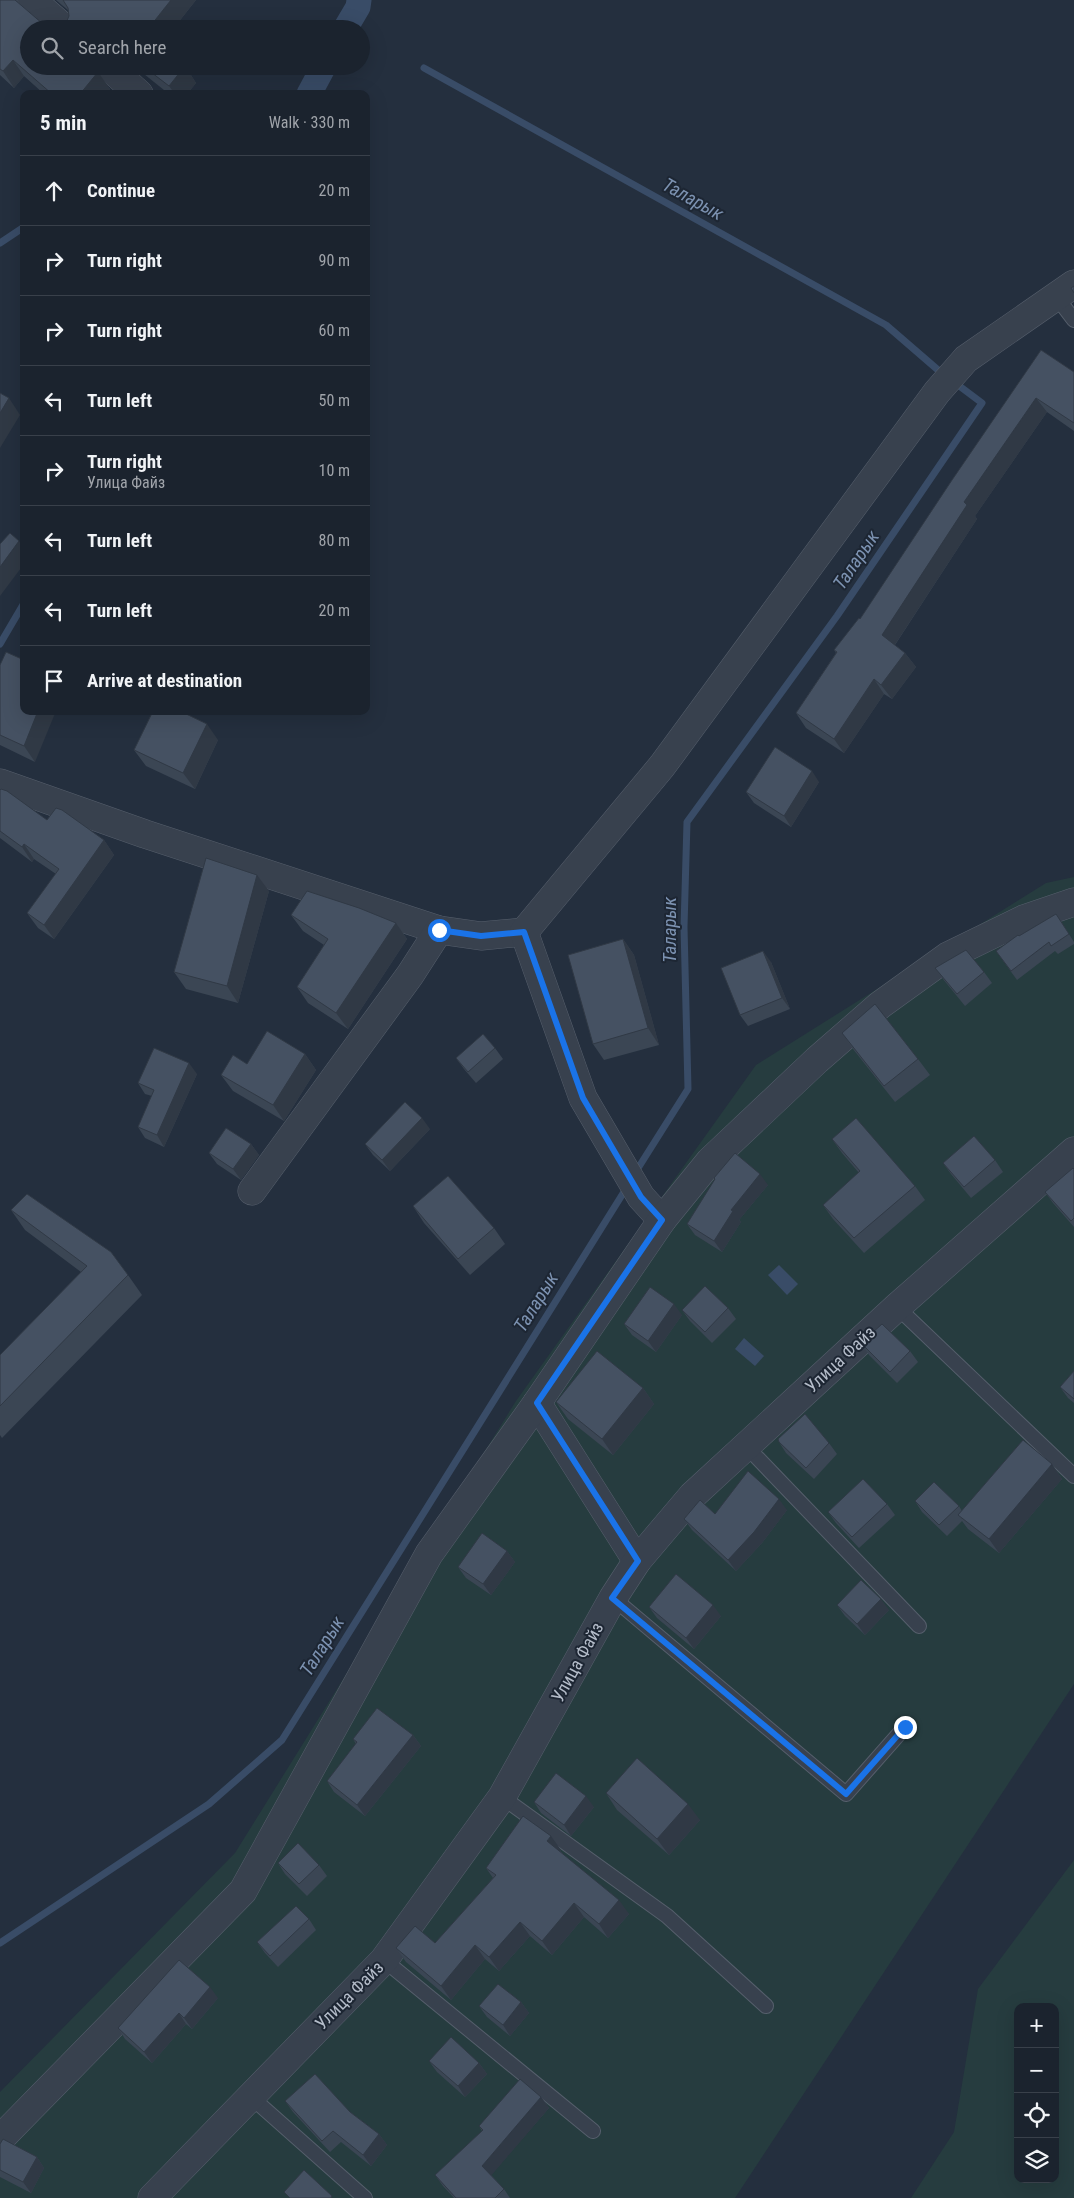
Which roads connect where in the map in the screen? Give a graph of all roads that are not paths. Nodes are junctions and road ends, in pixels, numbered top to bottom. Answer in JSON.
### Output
{"nodes":[{"id":1,"x":32,"y":0,"type":"edge"},
{"id":2,"x":55,"y":20,"type":"edge"},
{"id":3,"x":118,"y":75,"type":"edge"},
{"id":4,"x":135,"y":90,"type":"edge"},
{"id":5,"x":1065,"y":290,"type":"edge"},
{"id":6,"x":1074,"y":320,"type":"edge"},
{"id":7,"x":0,"y":783,"type":"edge"},
{"id":8,"x":1074,"y":902,"type":"edge"},
{"id":9,"x":439,"y":930,"type":"junction"},
{"id":10,"x":524,"y":932,"type":"junction"},
{"id":11,"x":1074,"y":1151,"type":"edge"},
{"id":12,"x":252,"y":1191,"type":"dead end"},
{"id":13,"x":662,"y":1220,"type":"junction"},
{"id":14,"x":897,"y":1307,"type":"junction"},
{"id":15,"x":537,"y":1403,"type":"junction"},
{"id":16,"x":746,"y":1446,"type":"junction"},
{"id":17,"x":1074,"y":1476,"type":"edge"},
{"id":18,"x":638,"y":1561,"type":"junction"},
{"id":19,"x":612,"y":1598,"type":"junction"},
{"id":20,"x":919,"y":1626,"type":"dead end"},
{"id":21,"x":905,"y":1727,"type":"dead end"},
{"id":22,"x":502,"y":1797,"type":"junction"},
{"id":23,"x":384,"y":1960,"type":"junction"},
{"id":24,"x":766,"y":2006,"type":"dead end"},
{"id":25,"x":250,"y":2096,"type":"junction"},
{"id":26,"x":593,"y":2131,"type":"dead end"},
{"id":27,"x":0,"y":2139,"type":"edge"},
{"id":28,"x":152,"y":2198,"type":"edge"},
{"id":29,"x":365,"y":2198,"type":"edge"}],
"edges":[{"from":1,"to":2,"type":"street"},
{"from":3,"to":4,"type":"street"},
{"from":5,"to":6,"type":"lane"},
{"from":5,"to":10,"type":"street"},
{"from":7,"to":9,"type":"street"},
{"from":8,"to":13,"type":"street"},
{"from":9,"to":10,"type":"street"},
{"from":9,"to":12,"type":"street"},
{"from":10,"to":13,"type":"street"},
{"from":11,"to":14,"type":"street","name":"Улица Файз"},
{"from":13,"to":15,"type":"street"},
{"from":14,"to":16,"type":"street","name":"Улица Файз"},
{"from":14,"to":17,"type":"lane"},
{"from":15,"to":18,"type":"street"},
{"from":15,"to":27,"type":"street"},
{"from":16,"to":18,"type":"street","name":"Улица Файз"},
{"from":16,"to":20,"type":"lane"},
{"from":18,"to":19,"type":"street","name":"Улица Файз"},
{"from":19,"to":21,"type":"lane"},
{"from":19,"to":22,"type":"street","name":"Улица Файз"},
{"from":22,"to":23,"type":"street","name":"Улица Файз"},
{"from":22,"to":24,"type":"lane"},
{"from":23,"to":25,"type":"street","name":"Улица Файз"},
{"from":23,"to":26,"type":"lane"},
{"from":25,"to":28,"type":"street","name":"Улица Файз"},
{"from":25,"to":29,"type":"lane"}]}
